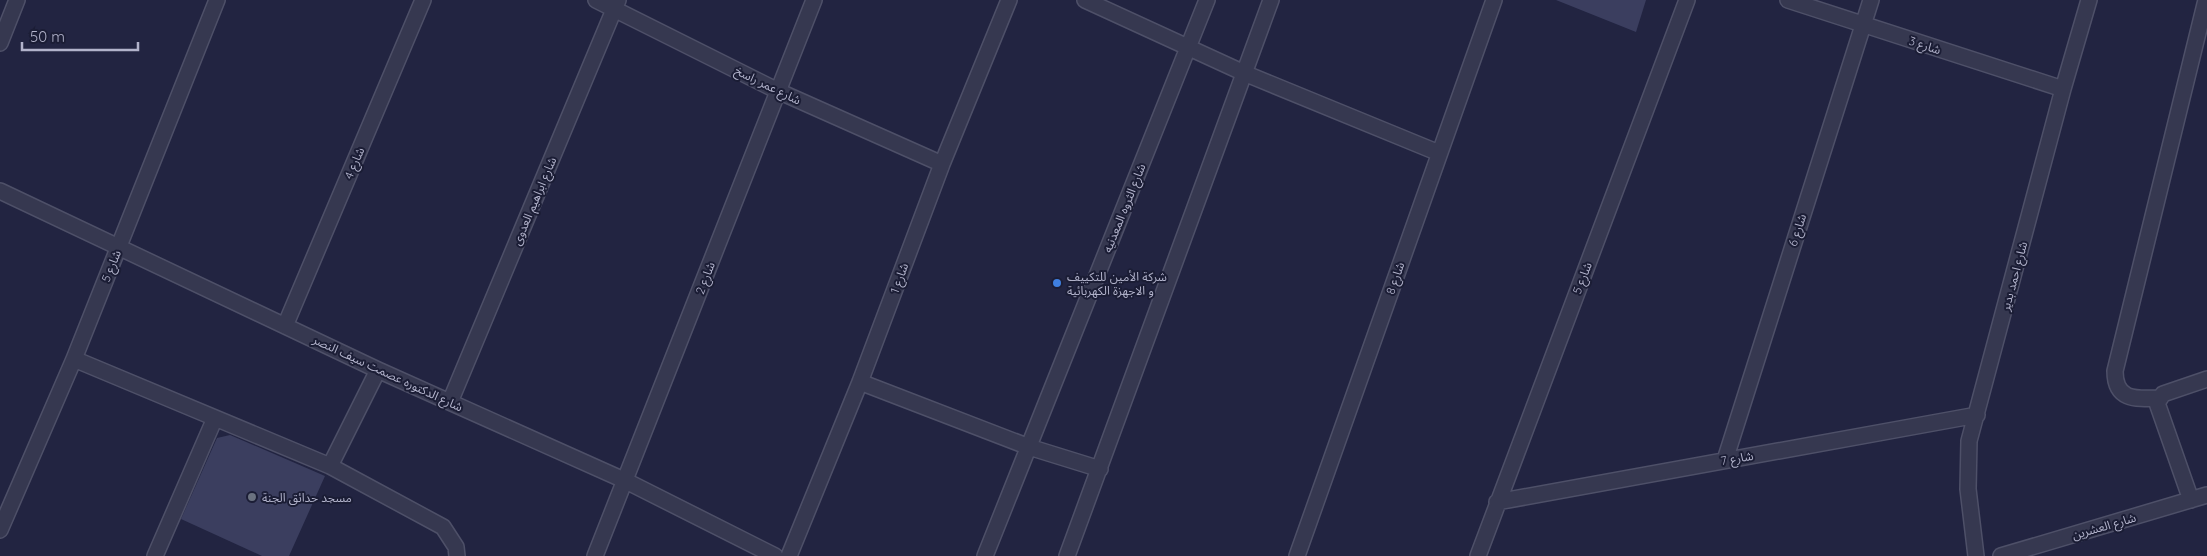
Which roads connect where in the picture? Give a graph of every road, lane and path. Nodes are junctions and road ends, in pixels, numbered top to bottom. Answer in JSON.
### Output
{"nodes":[{"id":1,"x":17,"y":0,"type":"edge"},
{"id":2,"x":218,"y":0,"type":"edge"},
{"id":3,"x":423,"y":0,"type":"edge"},
{"id":4,"x":596,"y":0,"type":"edge"},
{"id":5,"x":814,"y":0,"type":"edge"},
{"id":6,"x":1009,"y":0,"type":"edge"},
{"id":7,"x":1085,"y":0,"type":"edge"},
{"id":8,"x":1207,"y":0,"type":"edge"},
{"id":9,"x":1272,"y":0,"type":"edge"},
{"id":10,"x":1494,"y":0,"type":"edge"},
{"id":11,"x":1687,"y":0,"type":"edge"},
{"id":12,"x":1788,"y":0,"type":"edge"},
{"id":13,"x":1871,"y":0,"type":"edge"},
{"id":14,"x":2089,"y":0,"type":"edge"},
{"id":15,"x":2206,"y":0,"type":"edge"},
{"id":16,"x":616,"y":4,"type":"edge"},
{"id":17,"x":1863,"y":24,"type":"junction"},
{"id":18,"x":0,"y":43,"type":"edge"},
{"id":19,"x":1188,"y":48,"type":"junction"},
{"id":20,"x":1244,"y":73,"type":"junction"},
{"id":21,"x":2062,"y":89,"type":"junction"},
{"id":22,"x":778,"y":91,"type":"junction"},
{"id":23,"x":1439,"y":153,"type":"junction"},
{"id":24,"x":942,"y":164,"type":"junction"},
{"id":25,"x":0,"y":192,"type":"edge"},
{"id":26,"x":119,"y":246,"type":"junction"},
{"id":27,"x":285,"y":326,"type":"junction"},
{"id":28,"x":74,"y":359,"type":"junction"},
{"id":29,"x":378,"y":370,"type":"junction"},
{"id":30,"x":2207,"y":379,"type":"edge"},
{"id":31,"x":860,"y":382,"type":"junction"},
{"id":32,"x":2159,"y":398,"type":"junction"},
{"id":33,"x":450,"y":402,"type":"junction"},
{"id":34,"x":1977,"y":415,"type":"junction"},
{"id":35,"x":215,"y":418,"type":"junction"},
{"id":36,"x":1029,"y":447,"type":"junction"},
{"id":37,"x":1724,"y":460,"type":"junction"},
{"id":38,"x":330,"y":466,"type":"junction"},
{"id":39,"x":1100,"y":469,"type":"junction"},
{"id":40,"x":626,"y":481,"type":"junction"},
{"id":41,"x":2207,"y":495,"type":"edge"},
{"id":42,"x":2191,"y":500,"type":"junction"},
{"id":43,"x":1497,"y":502,"type":"junction"},
{"id":44,"x":0,"y":530,"type":"edge"},
{"id":45,"x":155,"y":556,"type":"edge"},
{"id":46,"x":457,"y":556,"type":"edge"},
{"id":47,"x":595,"y":556,"type":"edge"},
{"id":48,"x":775,"y":556,"type":"edge"},
{"id":49,"x":789,"y":556,"type":"edge"},
{"id":50,"x":985,"y":556,"type":"edge"},
{"id":51,"x":1067,"y":556,"type":"edge"},
{"id":52,"x":1297,"y":556,"type":"edge"},
{"id":53,"x":1478,"y":556,"type":"edge"},
{"id":54,"x":1976,"y":556,"type":"edge"},
{"id":55,"x":2001,"y":556,"type":"edge"}],
"edges":[{"from":1,"to":18,"type":"street"},
{"from":2,"to":26,"type":"street","name":"شارع 5"},
{"from":3,"to":27,"type":"street","name":"شارع 4"},
{"from":4,"to":16,"type":"street","name":"شارع عمر راسخ"},
{"from":5,"to":22,"type":"street","name":"شارع 2"},
{"from":6,"to":24,"type":"street","name":"شارع 1"},
{"from":7,"to":19,"type":"street"},
{"from":8,"to":19,"type":"street","name":"شارع الثروه المعدنيه"},
{"from":9,"to":20,"type":"street"},
{"from":10,"to":23,"type":"street","name":"شارع 8"},
{"from":11,"to":43,"type":"street","name":"شارع 5"},
{"from":12,"to":17,"type":"street","name":"شارع 3"},
{"from":13,"to":17,"type":"street","name":"شارع 6"},
{"from":14,"to":21,"type":"street","name":"شارع احمد بدير"},
{"from":15,"to":32,"type":"street"},
{"from":16,"to":22,"type":"street","name":"شارع عمر راسخ"},
{"from":16,"to":33,"type":"street","name":"شارع ابراهيم العدوى"},
{"from":17,"to":21,"type":"street","name":"شارع 3"},
{"from":17,"to":37,"type":"street","name":"شارع 6"},
{"from":19,"to":20,"type":"street"},
{"from":19,"to":36,"type":"street","name":"شارع الثروه المعدنيه"},
{"from":20,"to":23,"type":"street"},
{"from":20,"to":39,"type":"street"},
{"from":21,"to":34,"type":"street","name":"شارع احمد بدير"},
{"from":22,"to":24,"type":"street","name":"شارع عمر راسخ"},
{"from":22,"to":40,"type":"street","name":"شارع 2"},
{"from":23,"to":52,"type":"street","name":"شارع 8"},
{"from":24,"to":31,"type":"street","name":"شارع 1"},
{"from":25,"to":26,"type":"street","name":"شارع الدكتوره عصمت سيف النصر"},
{"from":26,"to":27,"type":"street","name":"شارع الدكتوره عصمت سيف النصر"},
{"from":26,"to":28,"type":"street","name":"شارع 5"},
{"from":27,"to":29,"type":"street","name":"شارع الدكتوره عصمت سيف النصر"},
{"from":28,"to":35,"type":"street"},
{"from":28,"to":44,"type":"street","name":"شارع 5"},
{"from":29,"to":33,"type":"street","name":"شارع الدكتوره عصمت سيف النصر"},
{"from":29,"to":38,"type":"street"},
{"from":30,"to":32,"type":"street"},
{"from":31,"to":36,"type":"street"},
{"from":31,"to":49,"type":"street","name":"شارع 1"},
{"from":32,"to":42,"type":"street"},
{"from":33,"to":40,"type":"street","name":"شارع الدكتوره عصمت سيف النصر"},
{"from":34,"to":37,"type":"street","name":"شارع 7"},
{"from":34,"to":54,"type":"street","name":"شارع احمد بدير"},
{"from":35,"to":38,"type":"street"},
{"from":35,"to":45,"type":"street"},
{"from":36,"to":39,"type":"street"},
{"from":36,"to":50,"type":"street","name":"شارع الثروه المعدنيه"},
{"from":37,"to":43,"type":"street","name":"شارع 7"},
{"from":38,"to":46,"type":"street"},
{"from":39,"to":51,"type":"street"},
{"from":40,"to":47,"type":"street","name":"شارع 2"},
{"from":40,"to":48,"type":"street","name":"شارع الدكتوره عصمت سيف النصر"},
{"from":41,"to":42,"type":"street","name":"شارع العشرين"},
{"from":42,"to":55,"type":"street","name":"شارع العشرين"},
{"from":43,"to":53,"type":"street","name":"شارع 5"}]}
